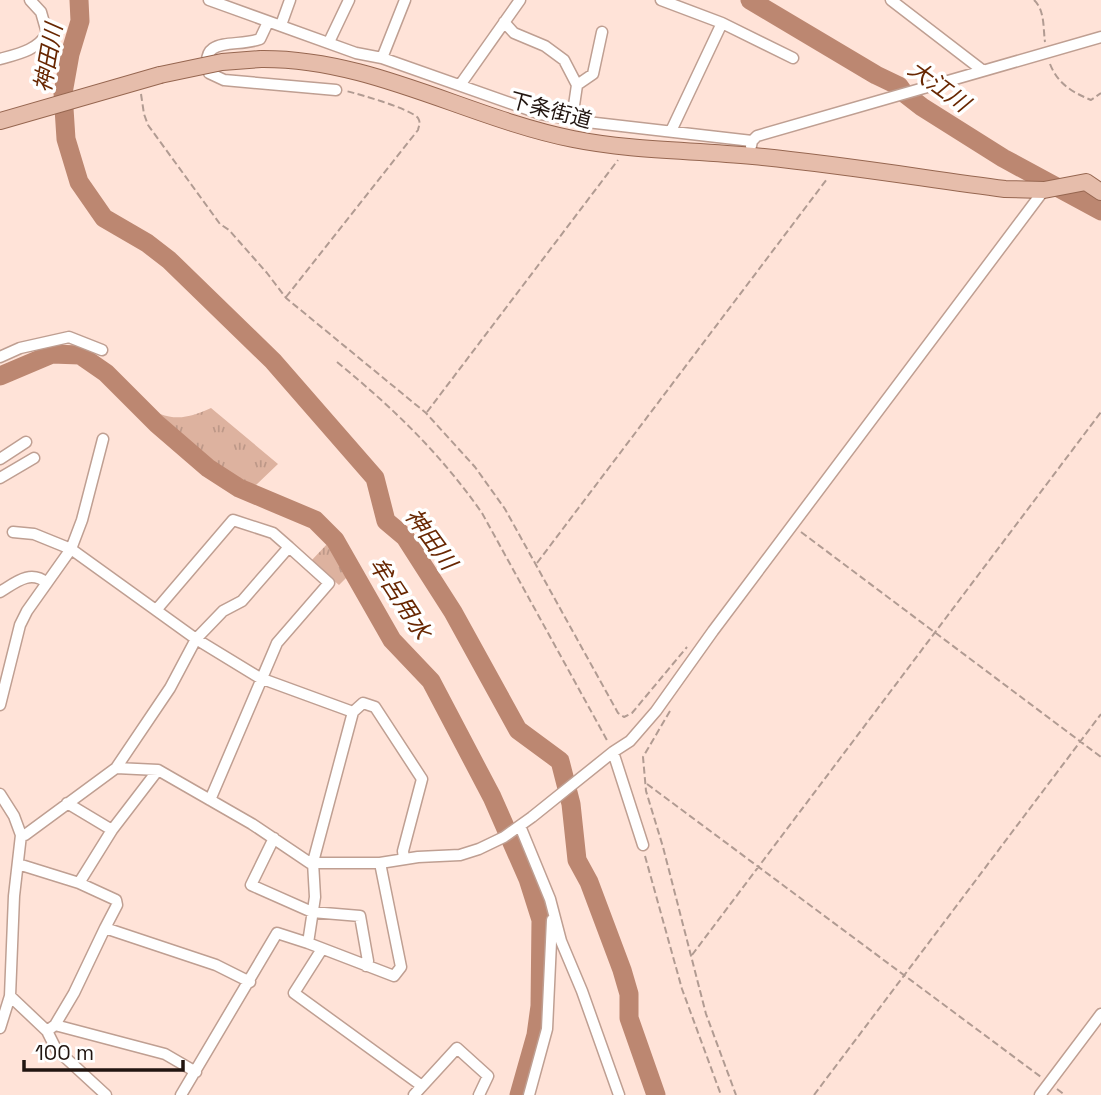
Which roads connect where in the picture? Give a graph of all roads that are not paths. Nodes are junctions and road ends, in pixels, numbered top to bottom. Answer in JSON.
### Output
{"nodes":[{"id":1,"x":30,"y":0,"type":"edge"},
{"id":2,"x":209,"y":0,"type":"edge"},
{"id":3,"x":290,"y":0,"type":"edge"},
{"id":4,"x":349,"y":0,"type":"edge"},
{"id":5,"x":405,"y":0,"type":"edge"},
{"id":6,"x":520,"y":0,"type":"edge"},
{"id":7,"x":661,"y":0,"type":"edge"},
{"id":8,"x":891,"y":0,"type":"edge"},
{"id":9,"x":227,"y":3,"type":"edge"},
{"id":10,"x":268,"y":22,"type":"junction"},
{"id":11,"x":504,"y":22,"type":"junction"},
{"id":12,"x":722,"y":23,"type":"junction"},
{"id":13,"x":281,"y":26,"type":"junction"},
{"id":14,"x":602,"y":32,"type":"dead end"},
{"id":15,"x":1101,"y":37,"type":"edge"},
{"id":16,"x":329,"y":42,"type":"junction"},
{"id":17,"x":382,"y":58,"type":"junction"},
{"id":18,"x":793,"y":58,"type":"dead end"},
{"id":19,"x":0,"y":59,"type":"edge"},
{"id":20,"x":408,"y":67,"type":"junction"},
{"id":21,"x":982,"y":70,"type":"junction"},
{"id":22,"x":401,"y":85,"type":"junction"},
{"id":23,"x":460,"y":85,"type":"junction"},
{"id":24,"x":577,"y":85,"type":"junction"},
{"id":25,"x":336,"y":90,"type":"road end"},
{"id":26,"x":572,"y":119,"type":"junction"},
{"id":27,"x":0,"y":121,"type":"edge"},
{"id":28,"x":675,"y":131,"type":"junction"},
{"id":29,"x":751,"y":148,"type":"junction"},
{"id":30,"x":678,"y":151,"type":"junction"},
{"id":31,"x":1047,"y":189,"type":"junction"},
{"id":32,"x":1101,"y":192,"type":"edge"},
{"id":33,"x":102,"y":350,"type":"dead end"},
{"id":34,"x":0,"y":357,"type":"edge"},
{"id":35,"x":103,"y":439,"type":"dead end"},
{"id":36,"x":26,"y":442,"type":"dead end"},
{"id":37,"x":34,"y":458,"type":"dead end"},
{"id":38,"x":0,"y":459,"type":"edge"},
{"id":39,"x":0,"y":478,"type":"edge"},
{"id":40,"x":13,"y":532,"type":"dead end"},
{"id":41,"x":289,"y":547,"type":"junction"},
{"id":42,"x":71,"y":549,"type":"junction"},
{"id":43,"x":47,"y":583,"type":"junction"},
{"id":44,"x":0,"y":592,"type":"edge"},
{"id":45,"x":157,"y":609,"type":"junction"},
{"id":46,"x":196,"y":639,"type":"junction"},
{"id":47,"x":260,"y":678,"type":"junction"},
{"id":48,"x":2,"y":684,"type":"edge"},
{"id":49,"x":0,"y":705,"type":"edge"},
{"id":50,"x":353,"y":712,"type":"junction"},
{"id":51,"x":611,"y":754,"type":"junction"},
{"id":52,"x":116,"y":768,"type":"junction"},
{"id":53,"x":158,"y":771,"type":"junction"},
{"id":54,"x":0,"y":794,"type":"edge"},
{"id":55,"x":210,"y":800,"type":"junction"},
{"id":56,"x":67,"y":803,"type":"junction"},
{"id":57,"x":519,"y":827,"type":"junction"},
{"id":58,"x":112,"y":830,"type":"junction"},
{"id":59,"x":21,"y":835,"type":"junction"},
{"id":60,"x":274,"y":838,"type":"junction"},
{"id":61,"x":643,"y":845,"type":"road end"},
{"id":62,"x":404,"y":859,"type":"junction"},
{"id":63,"x":313,"y":862,"type":"junction"},
{"id":64,"x":380,"y":863,"type":"junction"},
{"id":65,"x":18,"y":864,"type":"junction"},
{"id":66,"x":79,"y":883,"type":"junction"},
{"id":67,"x":0,"y":895,"type":"edge"},
{"id":68,"x":14,"y":896,"type":"junction"},
{"id":69,"x":312,"y":912,"type":"junction"},
{"id":70,"x":554,"y":914,"type":"junction"},
{"id":71,"x":105,"y":928,"type":"junction"},
{"id":72,"x":308,"y":943,"type":"junction"},
{"id":73,"x":323,"y":949,"type":"junction"},
{"id":74,"x":366,"y":966,"type":"junction"},
{"id":75,"x":250,"y":982,"type":"junction"},
{"id":76,"x":10,"y":996,"type":"junction"},
{"id":77,"x":1101,"y":1014,"type":"edge"},
{"id":78,"x":0,"y":1028,"type":"edge"},
{"id":79,"x":51,"y":1028,"type":"junction"},
{"id":80,"x":196,"y":1072,"type":"junction"},
{"id":81,"x":422,"y":1086,"type":"junction"},
{"id":82,"x":184,"y":1094,"type":"edge"},
{"id":83,"x":106,"y":1095,"type":"edge"},
{"id":84,"x":414,"y":1095,"type":"edge"},
{"id":85,"x":479,"y":1095,"type":"edge"},
{"id":86,"x":529,"y":1095,"type":"edge"},
{"id":87,"x":619,"y":1095,"type":"edge"},
{"id":88,"x":1040,"y":1095,"type":"edge"}],
"edges":[{"from":1,"to":19,"type":"street"},
{"from":2,"to":9,"type":"street"},
{"from":3,"to":13,"type":"street"},
{"from":4,"to":16,"type":"street"},
{"from":5,"to":17,"type":"street"},
{"from":6,"to":11,"type":"street"},
{"from":7,"to":12,"type":"street"},
{"from":8,"to":21,"type":"street"},
{"from":9,"to":10,"type":"street"},
{"from":10,"to":13,"type":"street"},
{"from":10,"to":25,"type":"street"},
{"from":11,"to":23,"type":"street"},
{"from":11,"to":24,"type":"street"},
{"from":12,"to":18,"type":"street"},
{"from":12,"to":28,"type":"street"},
{"from":13,"to":16,"type":"street"},
{"from":14,"to":24,"type":"street"},
{"from":15,"to":21,"type":"street"},
{"from":16,"to":17,"type":"street"},
{"from":17,"to":20,"type":"street"},
{"from":20,"to":22,"type":"street"},
{"from":20,"to":23,"type":"street"},
{"from":21,"to":29,"type":"street"},
{"from":22,"to":27,"type":"main road","name":"下条街道","bridge":true},
{"from":22,"to":30,"type":"main road","name":"下条街道"},
{"from":23,"to":26,"type":"street"},
{"from":24,"to":26,"type":"street"},
{"from":26,"to":28,"type":"street"},
{"from":28,"to":29,"type":"street"},
{"from":28,"to":30,"type":"street"},
{"from":29,"to":30,"type":"main road","name":"下条街道"},
{"from":29,"to":31,"type":"main road","name":"下条街道"},
{"from":31,"to":32,"type":"main road","name":"下条街道"},
{"from":31,"to":51,"type":"street"},
{"from":33,"to":34,"type":"street"},
{"from":35,"to":42,"type":"street"},
{"from":36,"to":38,"type":"street"},
{"from":37,"to":39,"type":"street"},
{"from":40,"to":42,"type":"street"},
{"from":41,"to":45,"type":"street"},
{"from":41,"to":46,"type":"street"},
{"from":41,"to":47,"type":"street"},
{"from":42,"to":43,"type":"street"},
{"from":42,"to":45,"type":"street"},
{"from":43,"to":44,"type":"street"},
{"from":43,"to":48,"type":"street"},
{"from":45,"to":46,"type":"street"},
{"from":46,"to":47,"type":"street"},
{"from":46,"to":52,"type":"street"},
{"from":47,"to":50,"type":"street"},
{"from":47,"to":55,"type":"street"},
{"from":48,"to":49,"type":"street"},
{"from":50,"to":62,"type":"street"},
{"from":50,"to":63,"type":"street"},
{"from":51,"to":57,"type":"street"},
{"from":51,"to":61,"type":"street"},
{"from":52,"to":53,"type":"street"},
{"from":52,"to":56,"type":"street"},
{"from":53,"to":55,"type":"street"},
{"from":53,"to":58,"type":"street"},
{"from":54,"to":59,"type":"street"},
{"from":55,"to":60,"type":"street"},
{"from":56,"to":58,"type":"street"},
{"from":56,"to":59,"type":"street"},
{"from":57,"to":62,"type":"street"},
{"from":57,"to":70,"type":"street"},
{"from":58,"to":66,"type":"street"},
{"from":59,"to":65,"type":"street"},
{"from":60,"to":63,"type":"street"},
{"from":60,"to":69,"type":"street"},
{"from":62,"to":64,"type":"street"},
{"from":63,"to":64,"type":"street"},
{"from":63,"to":69,"type":"street"},
{"from":64,"to":74,"type":"street"},
{"from":65,"to":66,"type":"street"},
{"from":65,"to":68,"type":"street"},
{"from":66,"to":71,"type":"street"},
{"from":67,"to":68,"type":"street"},
{"from":68,"to":76,"type":"street"},
{"from":69,"to":72,"type":"street"},
{"from":69,"to":74,"type":"street"},
{"from":70,"to":86,"type":"street"},
{"from":70,"to":87,"type":"street"},
{"from":71,"to":75,"type":"street"},
{"from":71,"to":79,"type":"street"},
{"from":72,"to":73,"type":"street"},
{"from":72,"to":75,"type":"street"},
{"from":73,"to":74,"type":"street"},
{"from":73,"to":81,"type":"street"},
{"from":75,"to":80,"type":"street"},
{"from":76,"to":78,"type":"street"},
{"from":76,"to":79,"type":"street"},
{"from":77,"to":88,"type":"street"},
{"from":79,"to":80,"type":"street"},
{"from":79,"to":83,"type":"street"},
{"from":80,"to":82,"type":"street"},
{"from":81,"to":84,"type":"street"},
{"from":81,"to":85,"type":"street"}]}
